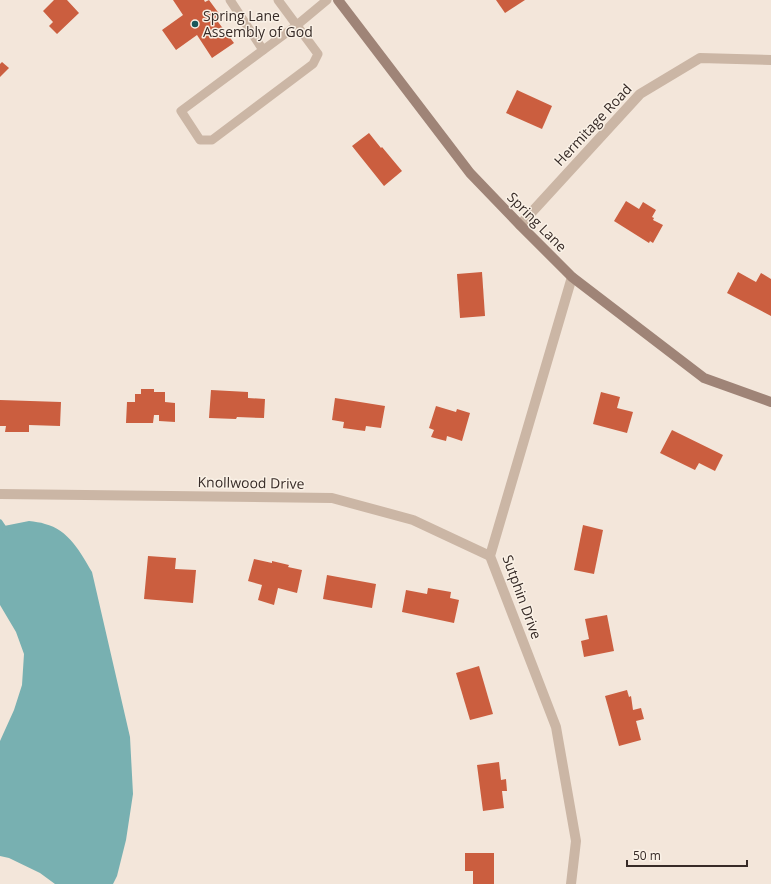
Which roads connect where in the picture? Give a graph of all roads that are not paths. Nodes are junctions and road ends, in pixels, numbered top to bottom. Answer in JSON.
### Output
{"nodes":[{"id":1,"x":230,"y":0,"type":"edge"},
{"id":2,"x":278,"y":0,"type":"edge"},
{"id":3,"x":327,"y":0,"type":"edge"},
{"id":4,"x":338,"y":0,"type":"edge"},
{"id":5,"x":297,"y":25,"type":"junction"},
{"id":6,"x":264,"y":50,"type":"junction"},
{"id":7,"x":771,"y":60,"type":"edge"},
{"id":8,"x":520,"y":225,"type":"junction"},
{"id":9,"x":572,"y":277,"type":"junction"},
{"id":10,"x":771,"y":402,"type":"edge"},
{"id":11,"x":0,"y":494,"type":"edge"},
{"id":12,"x":490,"y":556,"type":"junction"},
{"id":13,"x":571,"y":884,"type":"edge"}],
"edges":[{"from":1,"to":6,"type":"lane"},
{"from":2,"to":5,"type":"lane"},
{"from":3,"to":5,"type":"lane"},
{"from":4,"to":8,"type":"street","name":"Spring Lane"},
{"from":5,"to":6,"type":"lane"},
{"from":5,"to":6,"type":"lane"},
{"from":7,"to":8,"type":"street","name":"Hermitage Road"},
{"from":8,"to":9,"type":"street","name":"Spring Lane"},
{"from":9,"to":10,"type":"street","name":"Spring Lane"},
{"from":9,"to":12,"type":"street","name":"Sutphin Drive"},
{"from":11,"to":12,"type":"street","name":"Knollwood Drive"},
{"from":12,"to":13,"type":"street","name":"Sutphin Drive"}]}
